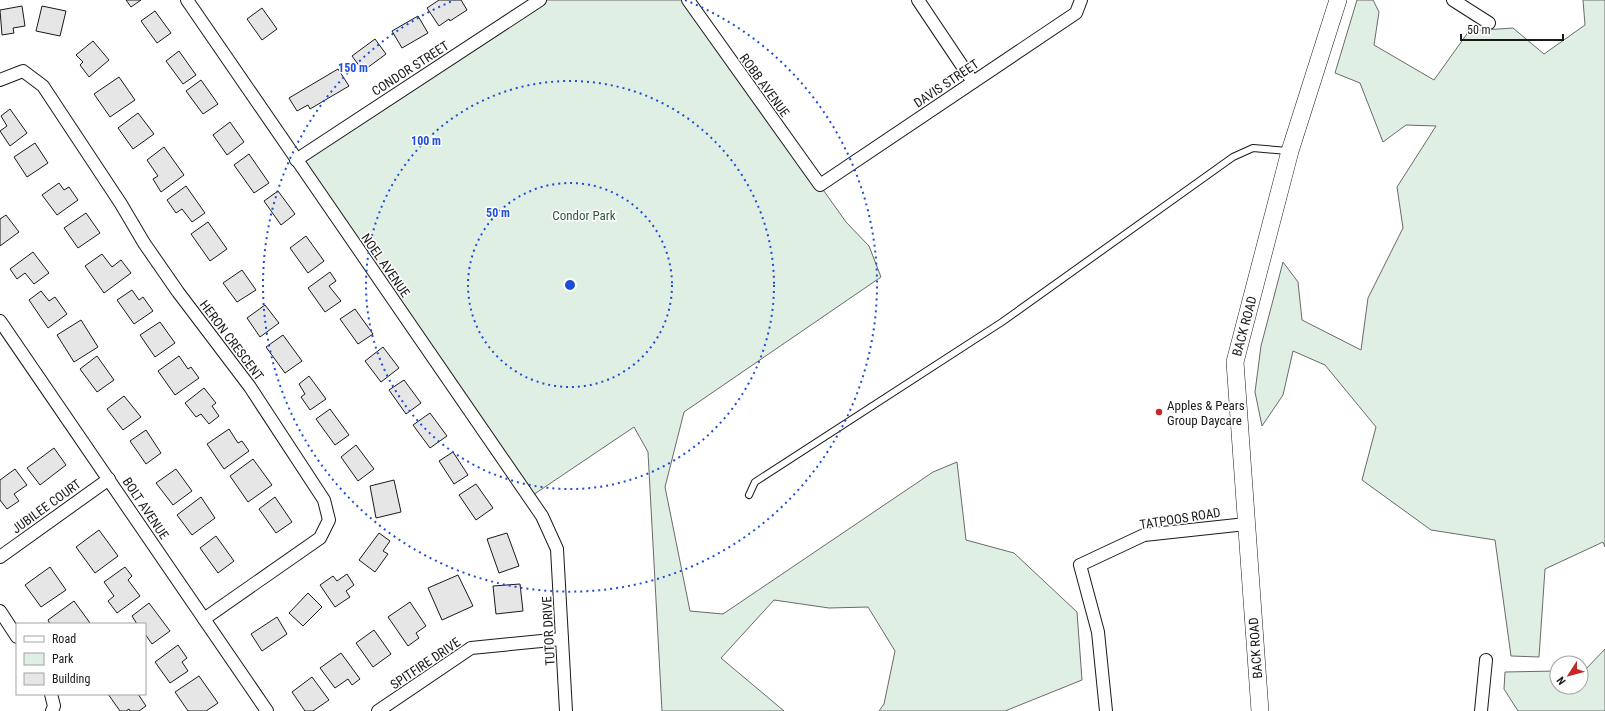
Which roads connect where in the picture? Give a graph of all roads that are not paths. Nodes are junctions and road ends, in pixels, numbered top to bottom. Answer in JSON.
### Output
{"nodes":[{"id":1,"x":187,"y":0,"type":"edge"},
{"id":2,"x":540,"y":0,"type":"edge"},
{"id":3,"x":688,"y":0,"type":"edge"},
{"id":4,"x":918,"y":0,"type":"edge"},
{"id":5,"x":1081,"y":0,"type":"edge"},
{"id":6,"x":1338,"y":0,"type":"edge"},
{"id":7,"x":1453,"y":0,"type":"edge"},
{"id":8,"x":1490,"y":23,"type":"dead end"},
{"id":9,"x":0,"y":80,"type":"edge"},
{"id":10,"x":973,"y":82,"type":"junction"},
{"id":11,"x":1290,"y":151,"type":"junction"},
{"id":12,"x":296,"y":160,"type":"junction"},
{"id":13,"x":820,"y":185,"type":"joint"},
{"id":14,"x":0,"y":322,"type":"edge"},
{"id":15,"x":109,"y":479,"type":"junction"},
{"id":16,"x":749,"y":495,"type":"dead end"},
{"id":17,"x":1246,"y":524,"type":"junction"},
{"id":18,"x":557,"y":549,"type":"joint"},
{"id":19,"x":0,"y":557,"type":"edge"},
{"id":20,"x":0,"y":611,"type":"edge"},
{"id":21,"x":204,"y":619,"type":"junction"},
{"id":22,"x":16,"y":635,"type":"edge"},
{"id":23,"x":562,"y":639,"type":"junction"},
{"id":24,"x":1486,"y":660,"type":"dead end"},
{"id":25,"x":51,"y":695,"type":"edge"},
{"id":26,"x":52,"y":711,"type":"edge"},
{"id":27,"x":267,"y":711,"type":"edge"},
{"id":28,"x":378,"y":711,"type":"edge"},
{"id":29,"x":566,"y":711,"type":"edge"},
{"id":30,"x":1106,"y":711,"type":"edge"},
{"id":31,"x":1260,"y":711,"type":"edge"},
{"id":32,"x":1481,"y":711,"type":"edge"}],
"edges":[{"from":1,"to":12,"type":"street","name":"NOEL AVENUE"},
{"from":2,"to":12,"type":"street","name":"CONDOR STREET"},
{"from":3,"to":13,"type":"street","name":"ROBB AVENUE"},
{"from":4,"to":10,"type":"street"},
{"from":5,"to":10,"type":"street","name":"DAVIS STREET"},
{"from":6,"to":11,"type":"street","name":"BACK ROAD"},
{"from":7,"to":8,"type":"street"},
{"from":9,"to":21,"type":"street","name":"HERON CRESCENT"},
{"from":10,"to":13,"type":"street","name":"DAVIS STREET"},
{"from":11,"to":16,"type":"lane"},
{"from":11,"to":17,"type":"street","name":"BACK ROAD"},
{"from":12,"to":18,"type":"street","name":"NOEL AVENUE"},
{"from":14,"to":15,"type":"street","name":"BOLT AVENUE"},
{"from":15,"to":19,"type":"street","name":"JUBILEE COURT"},
{"from":15,"to":21,"type":"street","name":"BOLT AVENUE"},
{"from":17,"to":30,"type":"street","name":"TATPOOS ROAD"},
{"from":17,"to":31,"type":"street","name":"BACK ROAD"},
{"from":18,"to":23,"type":"street","name":"TUTOR DRIVE"},
{"from":20,"to":22,"type":"street"},
{"from":21,"to":27,"type":"street","name":"BOLT AVENUE"},
{"from":23,"to":28,"type":"street","name":"SPITFIRE DRIVE"},
{"from":23,"to":29,"type":"street","name":"TUTOR DRIVE"},
{"from":24,"to":32,"type":"street"},
{"from":25,"to":26,"type":"street"}]}
